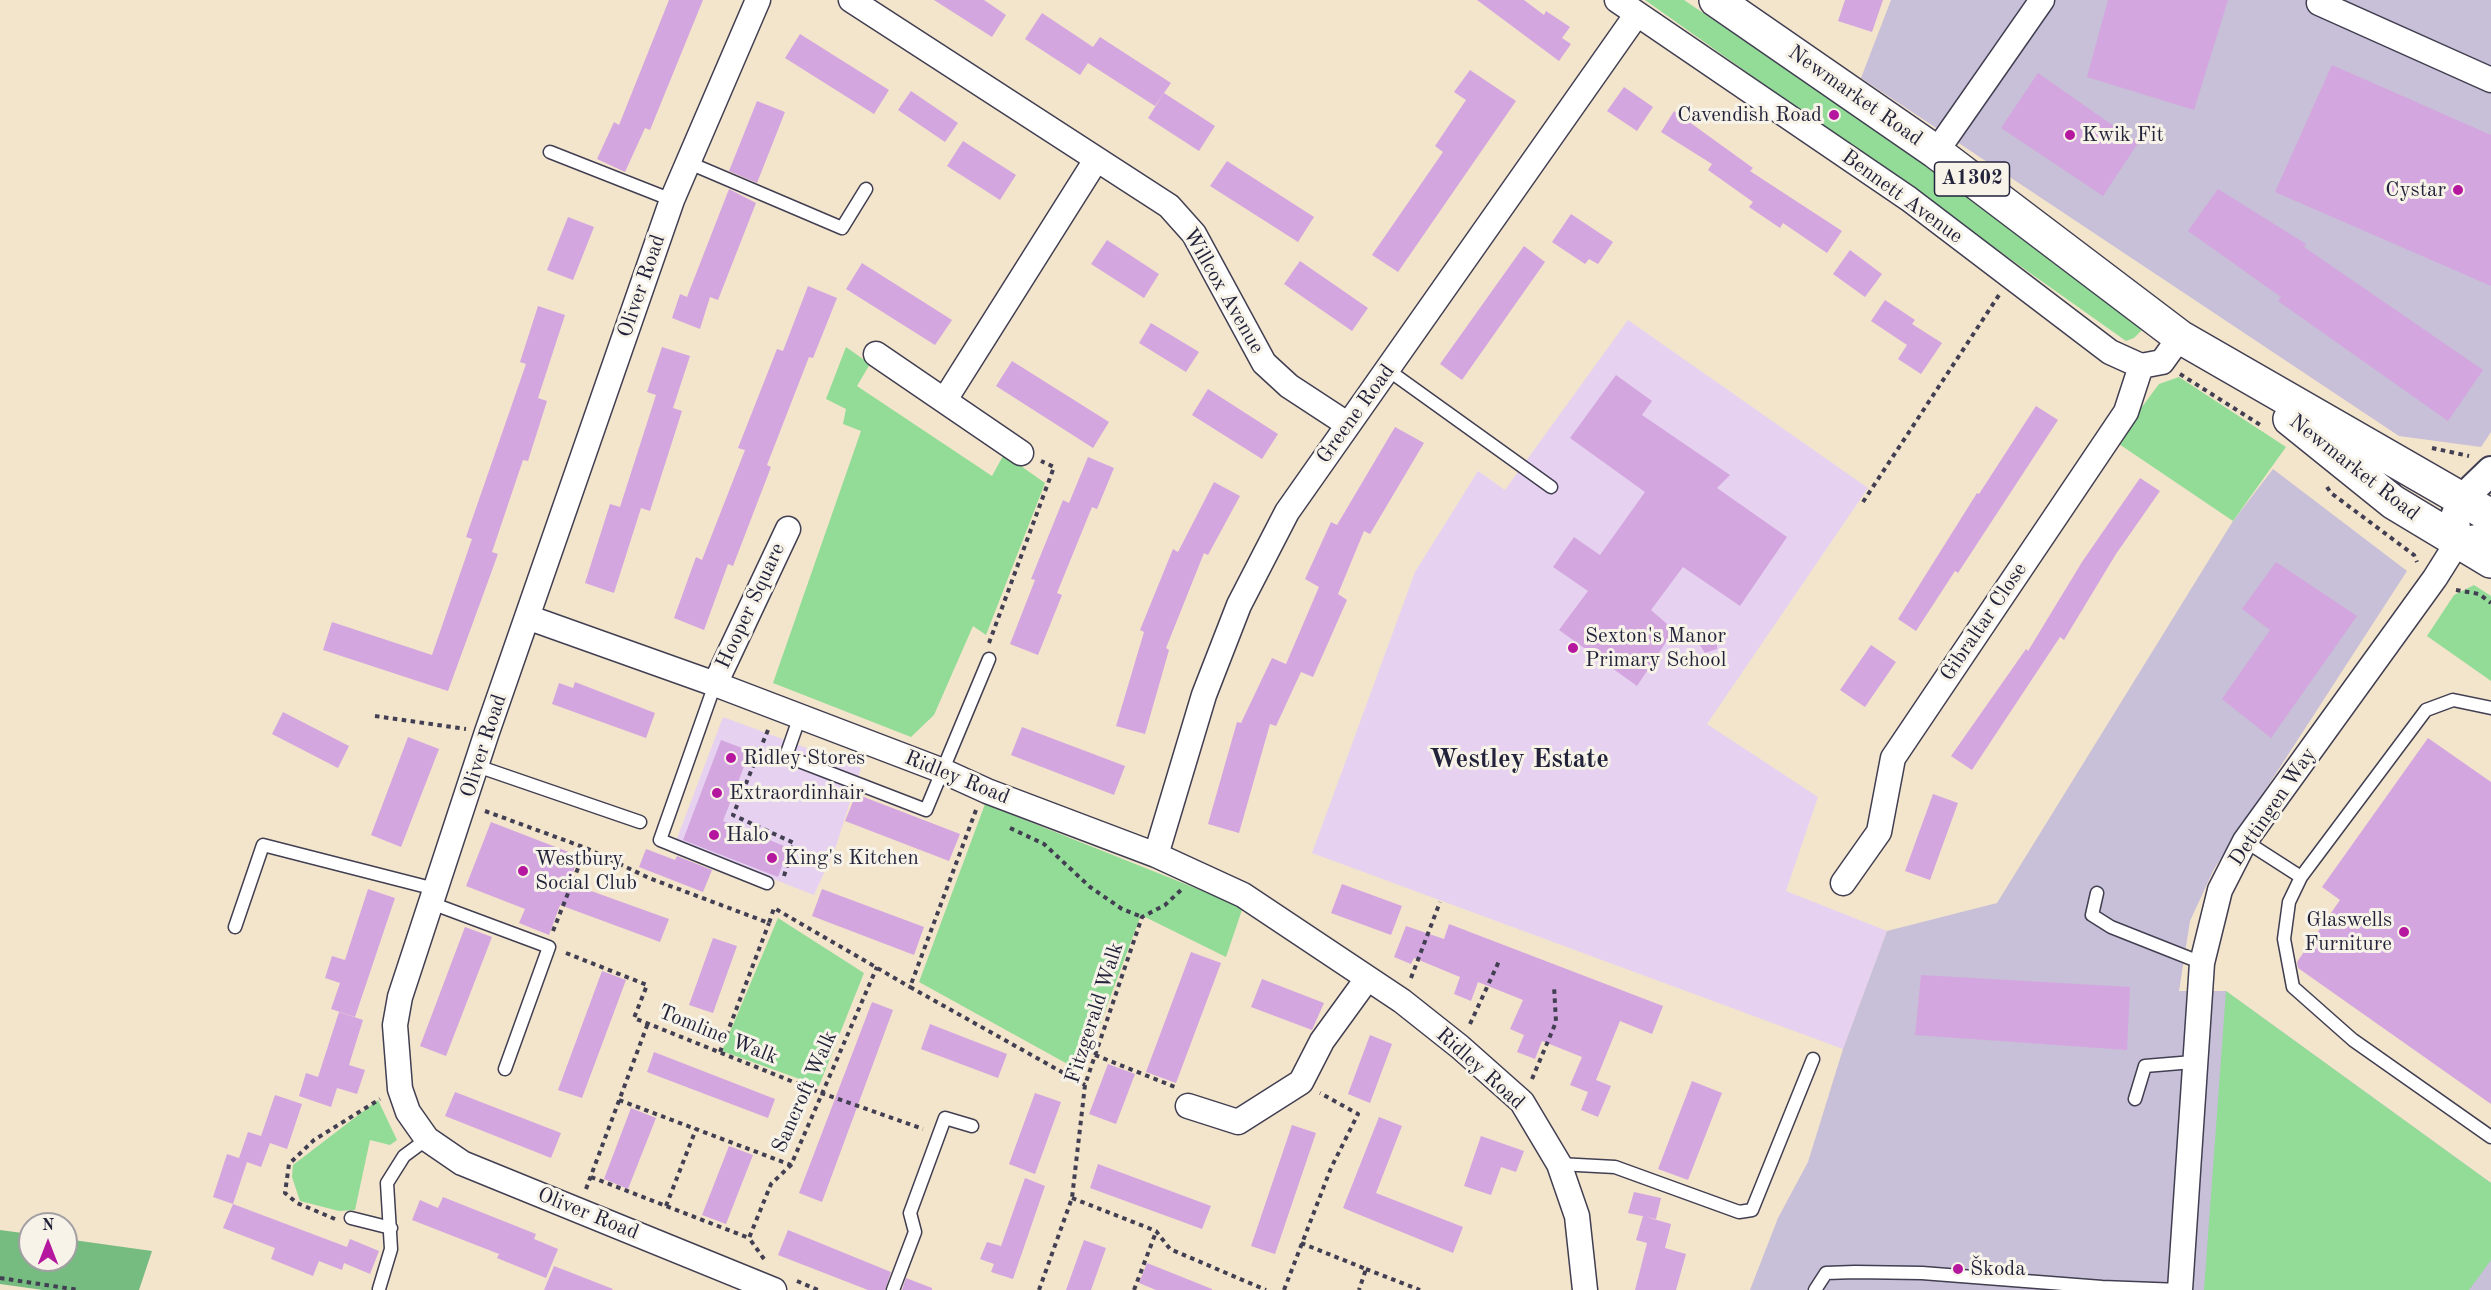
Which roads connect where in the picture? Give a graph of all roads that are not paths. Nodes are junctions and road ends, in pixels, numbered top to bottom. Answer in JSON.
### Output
{"nodes":[{"id":1,"x":758,"y":0,"type":"edge"},
{"id":2,"x":851,"y":0,"type":"edge"},
{"id":3,"x":1617,"y":0,"type":"edge"},
{"id":4,"x":1716,"y":0,"type":"edge"},
{"id":5,"x":2042,"y":0,"type":"edge"},
{"id":6,"x":2319,"y":3,"type":"dead end"},
{"id":7,"x":1637,"y":14,"type":"junction"},
{"id":8,"x":2491,"y":80,"type":"edge"},
{"id":9,"x":550,"y":152,"type":"dead end"},
{"id":10,"x":1936,"y":152,"type":"junction"},
{"id":11,"x":1096,"y":160,"type":"junction"},
{"id":12,"x":687,"y":162,"type":"junction"},
{"id":13,"x":866,"y":189,"type":"dead end"},
{"id":14,"x":672,"y":200,"type":"junction"},
{"id":15,"x":2180,"y":337,"type":"junction"},
{"id":16,"x":876,"y":354,"type":"dead end"},
{"id":17,"x":2224,"y":364,"type":"junction"},
{"id":18,"x":2141,"y":366,"type":"junction"},
{"id":19,"x":1388,"y":370,"type":"junction"},
{"id":20,"x":946,"y":399,"type":"junction"},
{"id":21,"x":1347,"y":424,"type":"junction"},
{"id":22,"x":1021,"y":453,"type":"road end"},
{"id":23,"x":2484,"y":464,"type":"edge"},
{"id":24,"x":1551,"y":487,"type":"dead end"},
{"id":25,"x":2462,"y":499,"type":"junction"},
{"id":26,"x":2491,"y":516,"type":"edge"},
{"id":27,"x":788,"y":529,"type":"dead end"},
{"id":28,"x":2491,"y":533,"type":"edge"},
{"id":29,"x":2457,"y":543,"type":"junction"},
{"id":30,"x":2491,"y":561,"type":"edge"},
{"id":31,"x":527,"y":617,"type":"junction"},
{"id":32,"x":988,"y":659,"type":"road end"},
{"id":33,"x":715,"y":684,"type":"junction"},
{"id":34,"x":2491,"y":708,"type":"edge"},
{"id":35,"x":800,"y":716,"type":"junction"},
{"id":36,"x":477,"y":766,"type":"junction"},
{"id":37,"x":943,"y":771,"type":"junction"},
{"id":38,"x":640,"y":822,"type":"dead end"},
{"id":39,"x":2245,"y":841,"type":"junction"},
{"id":40,"x":1156,"y":855,"type":"junction"},
{"id":41,"x":2301,"y":877,"type":"junction"},
{"id":42,"x":767,"y":883,"type":"dead end"},
{"id":43,"x":1844,"y":883,"type":"dead end"},
{"id":44,"x":2097,"y":893,"type":"dead end"},
{"id":45,"x":433,"y":896,"type":"junction"},
{"id":46,"x":235,"y":927,"type":"dead end"},
{"id":47,"x":2202,"y":963,"type":"junction"},
{"id":48,"x":1367,"y":979,"type":"junction"},
{"id":49,"x":1813,"y":1059,"type":"dead end"},
{"id":50,"x":2193,"y":1062,"type":"junction"},
{"id":51,"x":505,"y":1069,"type":"dead end"},
{"id":52,"x":2135,"y":1099,"type":"dead end"},
{"id":53,"x":1188,"y":1106,"type":"road end"},
{"id":54,"x":972,"y":1126,"type":"dead end"},
{"id":55,"x":2491,"y":1137,"type":"edge"},
{"id":56,"x":427,"y":1139,"type":"junction"},
{"id":57,"x":1559,"y":1164,"type":"junction"},
{"id":58,"x":351,"y":1218,"type":"road end"},
{"id":59,"x":391,"y":1228,"type":"junction"},
{"id":60,"x":770,"y":1288,"type":"edge"},
{"id":61,"x":378,"y":1290,"type":"edge"},
{"id":62,"x":893,"y":1290,"type":"edge"},
{"id":63,"x":1585,"y":1290,"type":"edge"},
{"id":64,"x":1815,"y":1290,"type":"edge"},
{"id":65,"x":2180,"y":1290,"type":"edge"}],
"edges":[{"from":1,"to":12,"type":"street","name":"Oliver Road"},
{"from":2,"to":11,"type":"street","name":"Willcox Avenue"},
{"from":3,"to":7,"type":"street","name":"Bennett Avenue"},
{"from":4,"to":10,"type":"main road","name":"Newmarket Road","number":"A1302"},
{"from":5,"to":10,"type":"street"},
{"from":6,"to":8,"type":"street"},
{"from":7,"to":18,"type":"street","name":"Bennett Avenue"},
{"from":7,"to":19,"type":"street","name":"Greene Road"},
{"from":9,"to":14,"type":"lane"},
{"from":10,"to":15,"type":"main road","name":"Newmarket Road","number":"A1302"},
{"from":11,"to":20,"type":"street"},
{"from":11,"to":21,"type":"street","name":"Willcox Avenue"},
{"from":12,"to":13,"type":"lane"},
{"from":12,"to":14,"type":"street","name":"Oliver Road"},
{"from":14,"to":31,"type":"street","name":"Oliver Road"},
{"from":15,"to":17,"type":"main road","name":"Newmarket Road","number":"A1302"},
{"from":15,"to":18,"type":"street"},
{"from":16,"to":20,"type":"street"},
{"from":17,"to":25,"type":"main road","name":"Newmarket Road","number":"A1302"},
{"from":17,"to":29,"type":"main road","name":"Newmarket Road","number":"A1302"},
{"from":18,"to":43,"type":"street","name":"Gibraltar Close"},
{"from":19,"to":21,"type":"street","name":"Greene Road"},
{"from":19,"to":24,"type":"lane"},
{"from":20,"to":22,"type":"street"},
{"from":21,"to":40,"type":"street","name":"Greene Road"},
{"from":23,"to":25,"type":"street"},
{"from":25,"to":26,"type":"main road","name":"Newmarket Road","number":"A1302"},
{"from":25,"to":29,"type":"street"},
{"from":27,"to":33,"type":"street","name":"Hooper Square"},
{"from":28,"to":29,"type":"street"},
{"from":29,"to":30,"type":"main road","name":"Newmarket Road","number":"A1302"},
{"from":29,"to":39,"type":"street","name":"Dettingen Way"},
{"from":31,"to":33,"type":"street","name":"Ridley Road"},
{"from":31,"to":36,"type":"street","name":"Oliver Road"},
{"from":32,"to":37,"type":"lane"},
{"from":33,"to":35,"type":"street","name":"Ridley Road"},
{"from":33,"to":42,"type":"lane"},
{"from":34,"to":41,"type":"lane"},
{"from":35,"to":37,"type":"street","name":"Ridley Road"},
{"from":35,"to":37,"type":"lane"},
{"from":36,"to":38,"type":"lane"},
{"from":36,"to":45,"type":"street","name":"Oliver Road"},
{"from":37,"to":40,"type":"street","name":"Ridley Road"},
{"from":39,"to":41,"type":"lane"},
{"from":39,"to":47,"type":"street","name":"Dettingen Way"},
{"from":40,"to":48,"type":"street","name":"Ridley Road"},
{"from":41,"to":55,"type":"lane"},
{"from":44,"to":47,"type":"lane"},
{"from":45,"to":46,"type":"lane"},
{"from":45,"to":51,"type":"lane"},
{"from":45,"to":56,"type":"street","name":"Oliver Road"},
{"from":47,"to":50,"type":"street","name":"Dettingen Way"},
{"from":48,"to":53,"type":"street"},
{"from":48,"to":57,"type":"street","name":"Ridley Road"},
{"from":49,"to":57,"type":"lane"},
{"from":50,"to":52,"type":"lane"},
{"from":50,"to":65,"type":"street","name":"Dettingen Way"},
{"from":54,"to":62,"type":"lane"},
{"from":56,"to":59,"type":"lane"},
{"from":56,"to":60,"type":"street","name":"Oliver Road"},
{"from":57,"to":63,"type":"street","name":"Ridley Road"},
{"from":58,"to":59,"type":"lane"},
{"from":59,"to":61,"type":"lane"},
{"from":64,"to":65,"type":"lane"}]}
